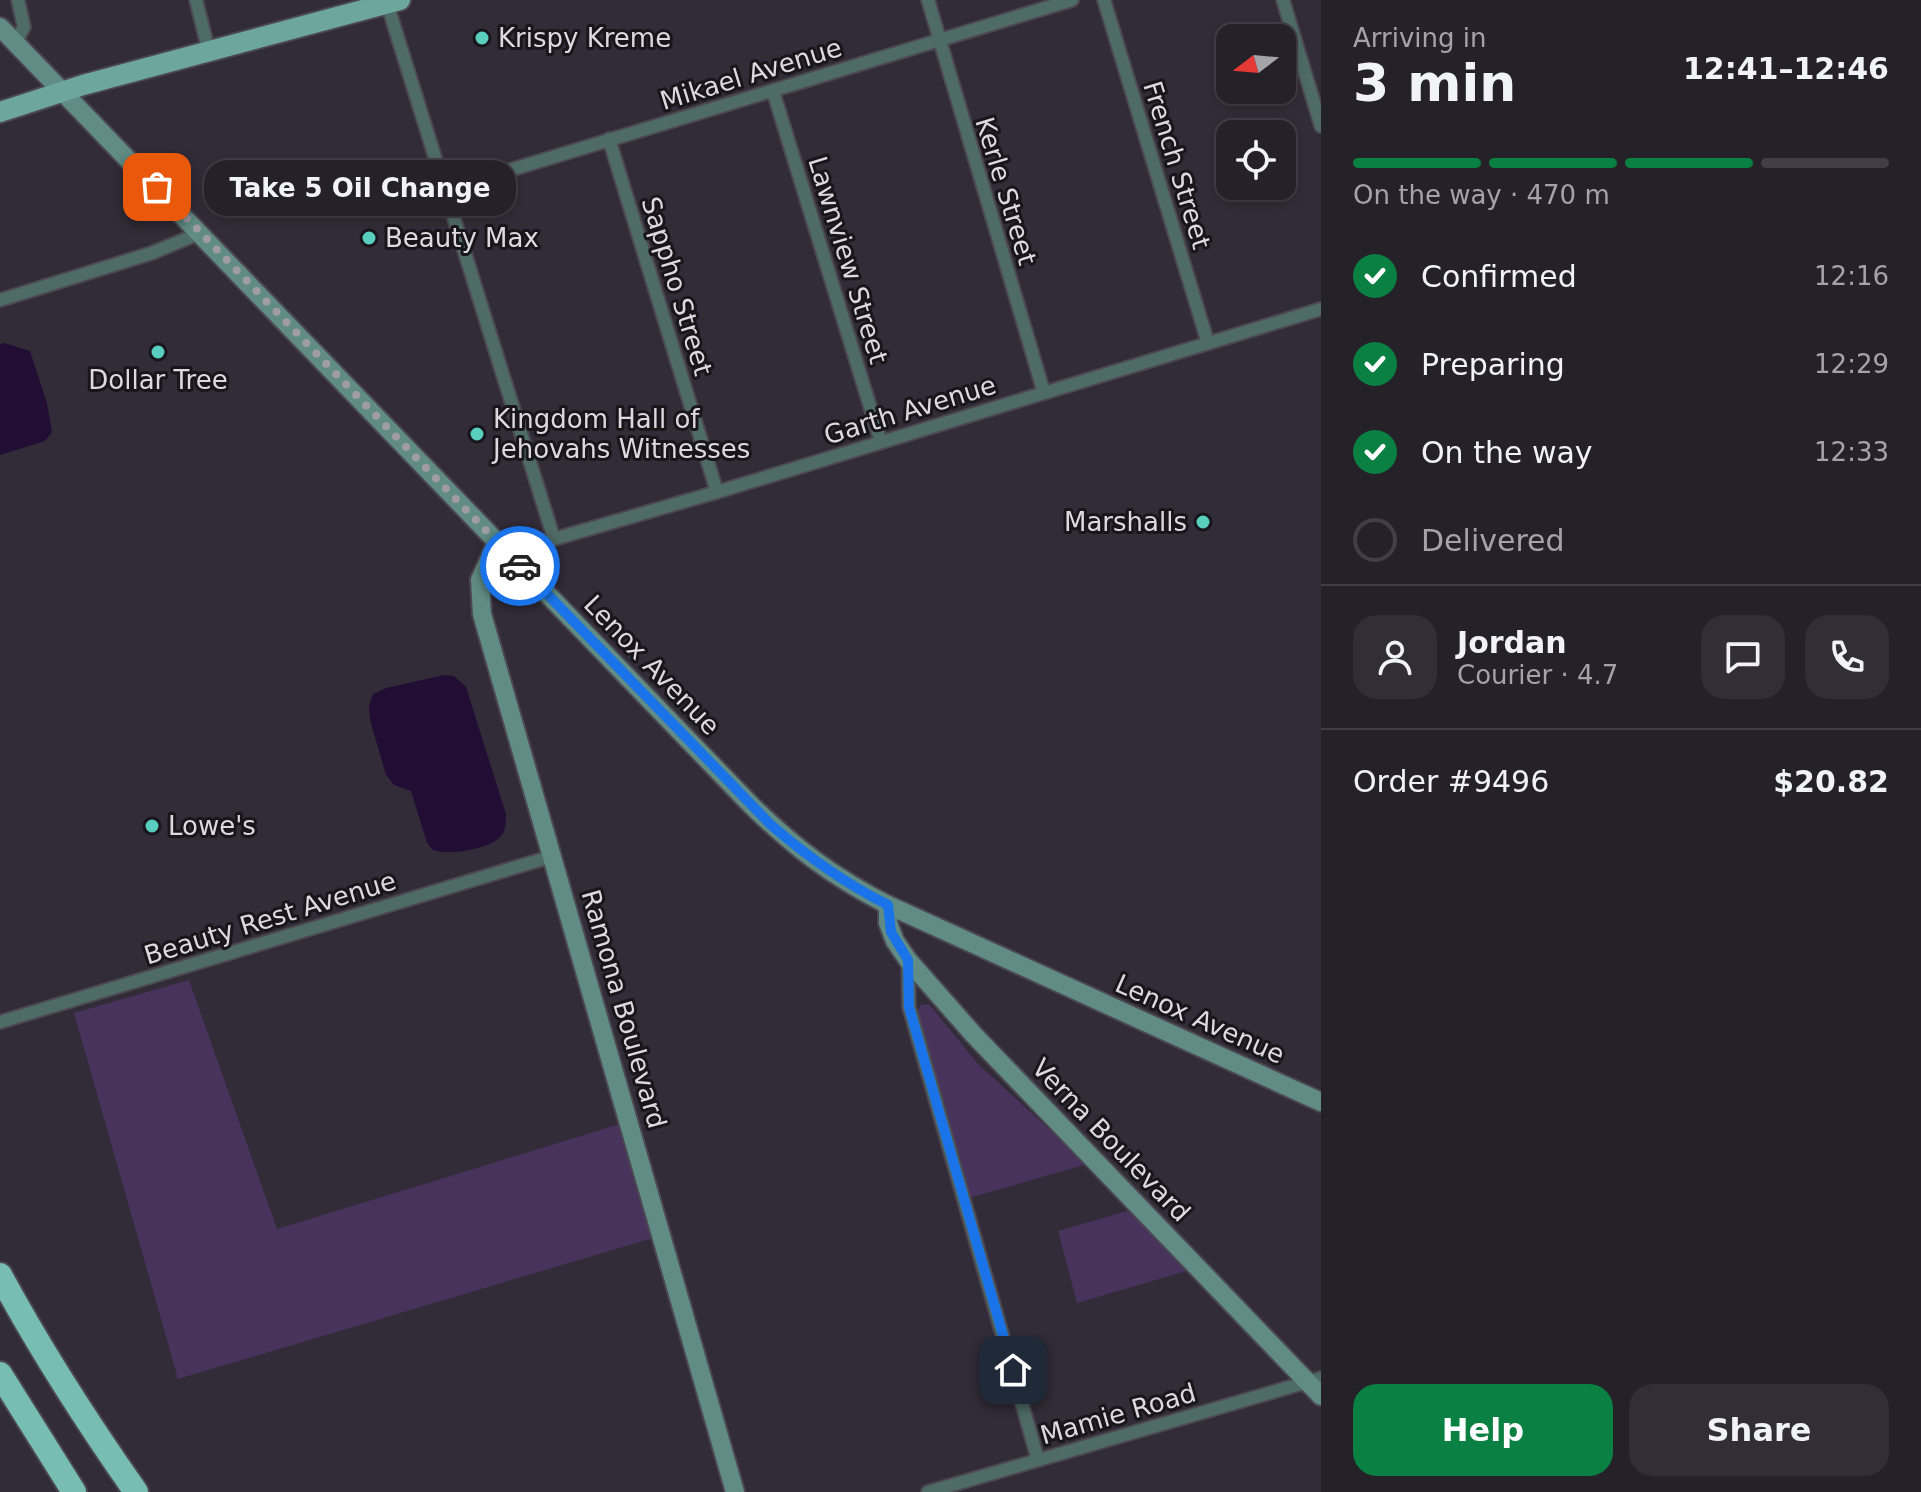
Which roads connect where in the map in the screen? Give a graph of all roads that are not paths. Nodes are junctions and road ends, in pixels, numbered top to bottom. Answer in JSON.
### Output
{"nodes":[{"id":1,"x":18,"y":0,"type":"edge"},
{"id":2,"x":196,"y":0,"type":"edge"},
{"id":3,"x":928,"y":0,"type":"edge"},
{"id":4,"x":1072,"y":0,"type":"edge"},
{"id":5,"x":1104,"y":0,"type":"edge"},
{"id":6,"x":1283,"y":0,"type":"edge"},
{"id":7,"x":391,"y":1,"type":"edge"},
{"id":8,"x":0,"y":27,"type":"edge"},
{"id":9,"x":938,"y":40,"type":"junction"},
{"id":10,"x":15,"y":43,"type":"junction"},
{"id":11,"x":209,"y":52,"type":"junction"},
{"id":12,"x":773,"y":91,"type":"junction"},
{"id":13,"x":63,"y":93,"type":"junction"},
{"id":14,"x":0,"y":112,"type":"edge"},
{"id":15,"x":1321,"y":126,"type":"edge"},
{"id":16,"x":609,"y":139,"type":"junction"},
{"id":17,"x":444,"y":190,"type":"junction"},
{"id":18,"x":200,"y":233,"type":"junction"},
{"id":19,"x":0,"y":300,"type":"edge"},
{"id":20,"x":1321,"y":309,"type":"edge"},
{"id":21,"x":1208,"y":343,"type":"junction"},
{"id":22,"x":1044,"y":393,"type":"junction"},
{"id":23,"x":881,"y":442,"type":"junction"},
{"id":24,"x":717,"y":492,"type":"junction"},
{"id":25,"x":554,"y":539,"type":"junction"},
{"id":26,"x":497,"y":542,"type":"junction"},
{"id":27,"x":517,"y":562,"type":"junction"},
{"id":28,"x":553,"y":856,"type":"junction"},
{"id":29,"x":888,"y":905,"type":"junction"},
{"id":30,"x":908,"y":960,"type":"junction"},
{"id":31,"x":0,"y":1022,"type":"edge"},
{"id":32,"x":1321,"y":1102,"type":"edge"},
{"id":33,"x":0,"y":1275,"type":"edge"},
{"id":34,"x":0,"y":1374,"type":"edge"},
{"id":35,"x":1314,"y":1380,"type":"edge"},
{"id":36,"x":1321,"y":1396,"type":"edge"},
{"id":37,"x":1038,"y":1460,"type":"junction"},
{"id":38,"x":74,"y":1492,"type":"edge"},
{"id":39,"x":136,"y":1492,"type":"edge"},
{"id":40,"x":735,"y":1492,"type":"edge"},
{"id":41,"x":928,"y":1492,"type":"edge"}],
"edges":[{"from":1,"to":10,"type":"street"},
{"from":2,"to":11,"type":"street"},
{"from":3,"to":9,"type":"street","name":"Kerle Street"},
{"from":4,"to":9,"type":"street","name":"Mikael Avenue"},
{"from":5,"to":21,"type":"street","name":"French Street"},
{"from":6,"to":15,"type":"street"},
{"from":7,"to":11,"type":"main road"},
{"from":7,"to":17,"type":"street"},
{"from":8,"to":10,"type":"main road","name":"Lenox Avenue"},
{"from":9,"to":12,"type":"street","name":"Mikael Avenue"},
{"from":9,"to":22,"type":"street","name":"Kerle Street"},
{"from":10,"to":13,"type":"main road","name":"Lenox Avenue"},
{"from":11,"to":13,"type":"main road"},
{"from":12,"to":16,"type":"street","name":"Mikael Avenue"},
{"from":12,"to":23,"type":"street","name":"Lawnview Street"},
{"from":13,"to":14,"type":"main road"},
{"from":13,"to":18,"type":"main road","name":"Lenox Avenue"},
{"from":16,"to":17,"type":"street","name":"Mikael Avenue"},
{"from":16,"to":24,"type":"street","name":"Sappho Street"},
{"from":17,"to":25,"type":"street"},
{"from":18,"to":19,"type":"street"},
{"from":18,"to":26,"type":"main road","name":"Lenox Avenue"},
{"from":20,"to":21,"type":"street","name":"Garth Avenue"},
{"from":21,"to":22,"type":"street","name":"Garth Avenue"},
{"from":22,"to":23,"type":"street","name":"Garth Avenue"},
{"from":23,"to":24,"type":"street","name":"Garth Avenue"},
{"from":24,"to":25,"type":"street","name":"Garth Avenue"},
{"from":25,"to":27,"type":"street","name":"Garth Avenue"},
{"from":26,"to":27,"type":"main road","name":"Lenox Avenue"},
{"from":26,"to":28,"type":"main road","name":"Ramona Boulevard"},
{"from":27,"to":29,"type":"main road","name":"Lenox Avenue"},
{"from":28,"to":31,"type":"street","name":"Beauty Rest Avenue"},
{"from":28,"to":40,"type":"main road","name":"Ramona Boulevard"},
{"from":29,"to":30,"type":"main road","name":"Verna Boulevard"},
{"from":29,"to":32,"type":"main road","name":"Lenox Avenue"},
{"from":30,"to":35,"type":"main road","name":"Verna Boulevard"},
{"from":30,"to":37,"type":"street"},
{"from":33,"to":39,"type":"highway"},
{"from":34,"to":38,"type":"highway"},
{"from":35,"to":36,"type":"main road","name":"Verna Boulevard"},
{"from":35,"to":37,"type":"street","name":"Mamie Road"},
{"from":37,"to":41,"type":"street","name":"Mamie Road"}]}
